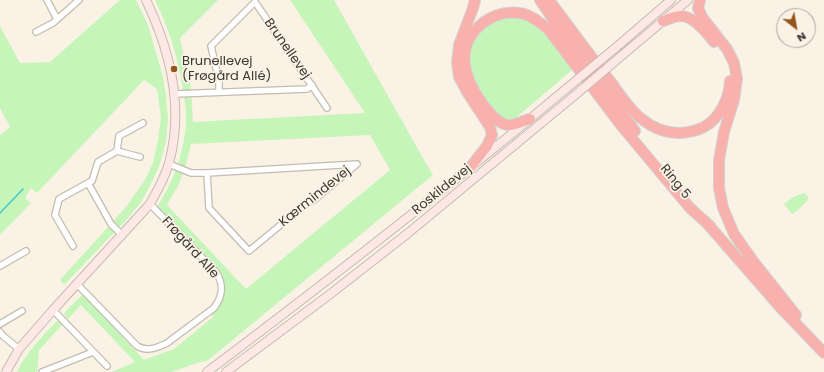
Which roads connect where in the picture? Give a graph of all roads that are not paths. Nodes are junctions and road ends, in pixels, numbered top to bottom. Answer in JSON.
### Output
{"nodes":[{"id":1,"x":47,"y":0,"type":"edge"},
{"id":2,"x":79,"y":0,"type":"edge"},
{"id":3,"x":146,"y":0,"type":"edge"},
{"id":4,"x":475,"y":0,"type":"edge"},
{"id":5,"x":540,"y":0,"type":"edge"},
{"id":6,"x":549,"y":0,"type":"edge"},
{"id":7,"x":671,"y":0,"type":"edge"},
{"id":8,"x":688,"y":0,"type":"edge"},
{"id":9,"x":700,"y":0,"type":"edge"},
{"id":10,"x":57,"y":19,"type":"junction"},
{"id":11,"x":663,"y":21,"type":"junction"},
{"id":12,"x":36,"y":32,"type":"dead end"},
{"id":13,"x":312,"y":85,"type":"junction"},
{"id":14,"x":219,"y":92,"type":"junction"},
{"id":15,"x":174,"y":94,"type":"junction"},
{"id":16,"x":327,"y":108,"type":"dead end"},
{"id":17,"x":530,"y":118,"type":"junction"},
{"id":18,"x":143,"y":123,"type":"dead end"},
{"id":19,"x":117,"y":151,"type":"junction"},
{"id":20,"x":140,"y":157,"type":"dead end"},
{"id":21,"x":169,"y":164,"type":"junction"},
{"id":22,"x":472,"y":165,"type":"junction"},
{"id":23,"x":208,"y":173,"type":"junction"},
{"id":24,"x":88,"y":183,"type":"junction"},
{"id":25,"x":150,"y":204,"type":"junction"},
{"id":26,"x":710,"y":226,"type":"junction"},
{"id":27,"x":122,"y":235,"type":"junction"},
{"id":28,"x":73,"y":246,"type":"dead end"},
{"id":29,"x":26,"y":251,"type":"dead end"},
{"id":30,"x":0,"y":266,"type":"edge"},
{"id":31,"x":77,"y":284,"type":"junction"},
{"id":32,"x":22,"y":310,"type":"dead end"},
{"id":33,"x":53,"y":310,"type":"junction"},
{"id":34,"x":0,"y":324,"type":"edge"},
{"id":35,"x":0,"y":332,"type":"edge"},
{"id":36,"x":816,"y":345,"type":"junction"},
{"id":37,"x":19,"y":349,"type":"junction"},
{"id":38,"x":93,"y":352,"type":"junction"},
{"id":39,"x":824,"y":353,"type":"edge"},
{"id":40,"x":107,"y":366,"type":"dead end"},
{"id":41,"x":6,"y":372,"type":"edge"},
{"id":42,"x":42,"y":372,"type":"edge"},
{"id":43,"x":207,"y":372,"type":"edge"},
{"id":44,"x":226,"y":372,"type":"edge"}],
"edges":[{"from":1,"to":10,"type":"street"},
{"from":2,"to":10,"type":"street"},
{"from":3,"to":15,"type":"main road"},
{"from":4,"to":22,"type":"highway"},
{"from":5,"to":26,"type":"highway","name":"Ring 5"},
{"from":6,"to":11,"type":"highway"},
{"from":7,"to":17,"type":"main road","name":"Roskildevej","bridge":true},
{"from":8,"to":11,"type":"main road","name":"Roskildevej"},
{"from":9,"to":36,"type":"highway"},
{"from":10,"to":12,"type":"street"},
{"from":11,"to":44,"type":"main road","name":"Roskildevej","bridge":true},
{"from":13,"to":14,"type":"street","name":"Brunellevej"},
{"from":13,"to":14,"type":"street","name":"Brunellevej"},
{"from":13,"to":16,"type":"street","name":"Brunellevej"},
{"from":14,"to":15,"type":"street","name":"Brunellevej"},
{"from":15,"to":21,"type":"main road"},
{"from":17,"to":22,"type":"main road","name":"Roskildevej"},
{"from":17,"to":26,"type":"highway"},
{"from":18,"to":19,"type":"street"},
{"from":19,"to":20,"type":"street"},
{"from":19,"to":24,"type":"street"},
{"from":21,"to":23,"type":"street","name":"Kærmindevej"},
{"from":21,"to":25,"type":"main road"},
{"from":22,"to":43,"type":"main road","name":"Roskildevej"},
{"from":23,"to":23,"type":"street","name":"Kærmindevej"},
{"from":24,"to":27,"type":"street"},
{"from":24,"to":28,"type":"street"},
{"from":25,"to":27,"type":"main road"},
{"from":25,"to":31,"type":"street","name":"Frøgård Alle"},
{"from":26,"to":36,"type":"highway","name":"Ring 5"},
{"from":27,"to":31,"type":"main road"},
{"from":29,"to":30,"type":"street"},
{"from":31,"to":33,"type":"main road"},
{"from":32,"to":34,"type":"street"},
{"from":33,"to":37,"type":"main road"},
{"from":33,"to":38,"type":"street"},
{"from":35,"to":37,"type":"street"},
{"from":36,"to":39,"type":"highway","name":"Ring 5"},
{"from":37,"to":41,"type":"main road"},
{"from":38,"to":40,"type":"street"},
{"from":38,"to":42,"type":"street"}]}
